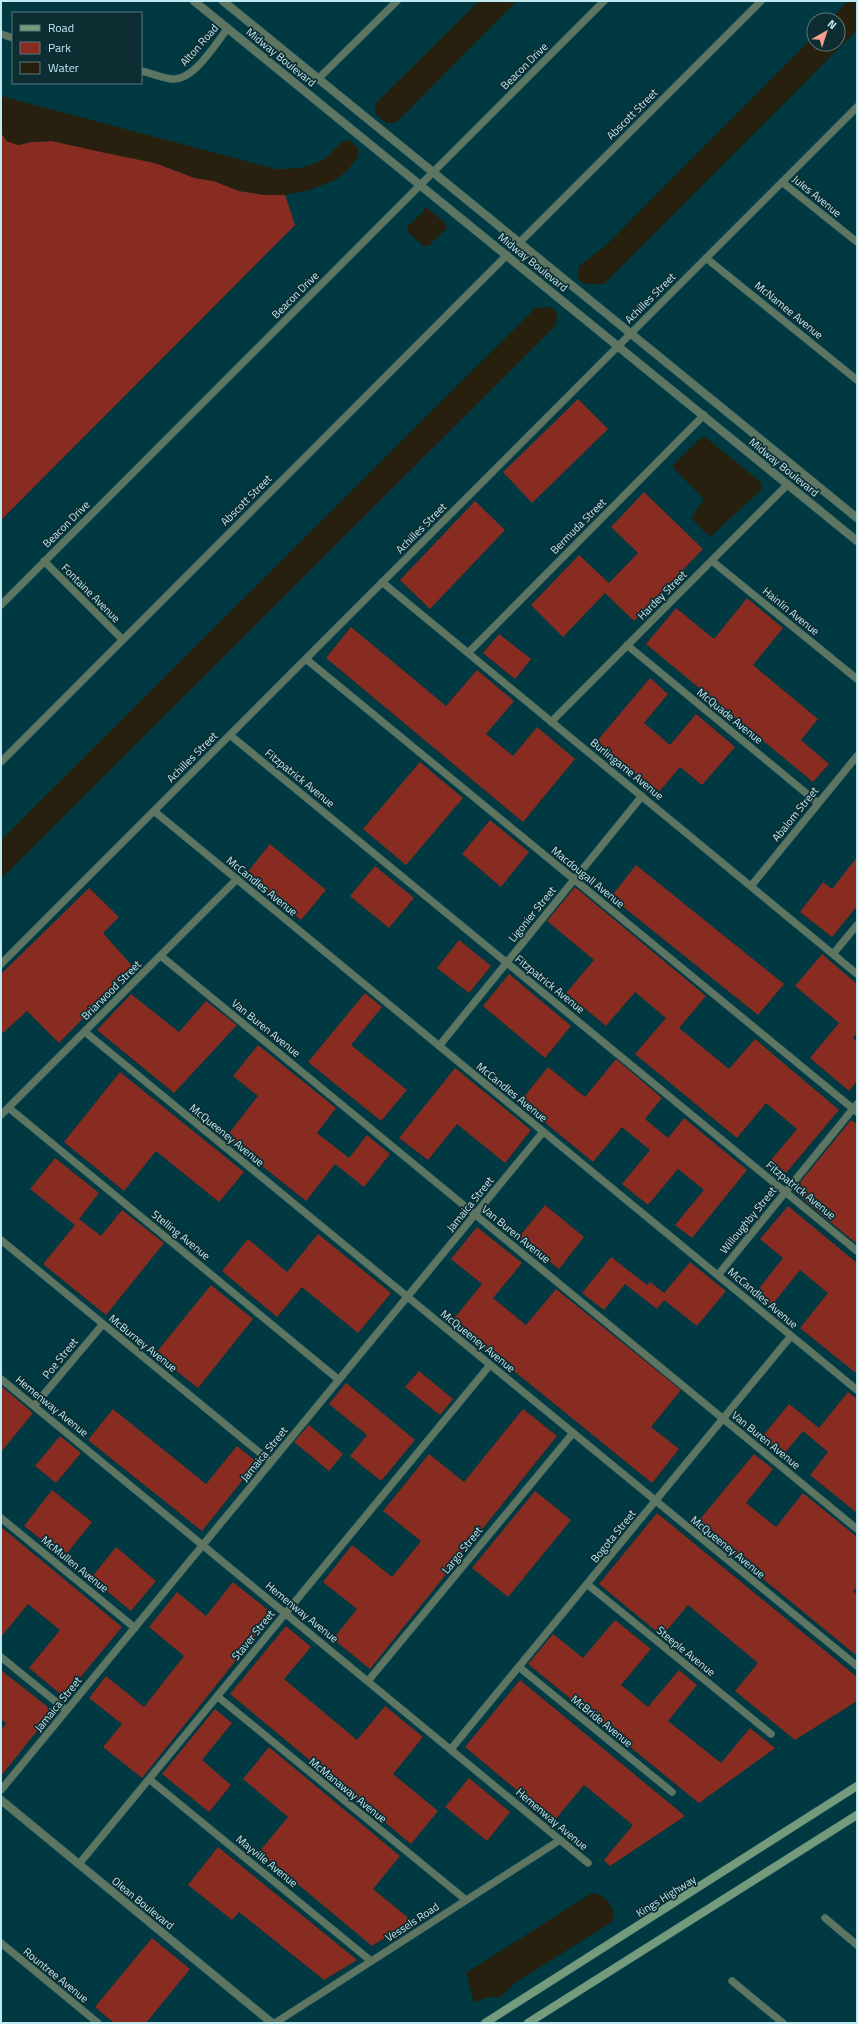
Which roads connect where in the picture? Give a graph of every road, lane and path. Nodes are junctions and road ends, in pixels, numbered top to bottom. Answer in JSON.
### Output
{"nodes":[{"id":1,"x":194,"y":1,"type":"edge"},
{"id":2,"x":223,"y":1,"type":"edge"},
{"id":3,"x":604,"y":1,"type":"edge"},
{"id":4,"x":761,"y":1,"type":"edge"},
{"id":5,"x":393,"y":2,"type":"edge"},
{"id":6,"x":228,"y":28,"type":"junction"},
{"id":7,"x":1,"y":34,"type":"edge"},
{"id":8,"x":12,"y":38,"type":"edge"},
{"id":9,"x":142,"y":71,"type":"edge"},
{"id":10,"x":319,"y":78,"type":"junction"},
{"id":11,"x":857,"y":107,"type":"edge"},
{"id":12,"x":433,"y":172,"type":"junction"},
{"id":13,"x":782,"y":182,"type":"junction"},
{"id":14,"x":421,"y":185,"type":"junction"},
{"id":15,"x":857,"y":242,"type":"edge"},
{"id":16,"x":519,"y":243,"type":"junction"},
{"id":17,"x":506,"y":255,"type":"junction"},
{"id":18,"x":706,"y":258,"type":"junction"},
{"id":19,"x":630,"y":334,"type":"junction"},
{"id":20,"x":618,"y":346,"type":"junction"},
{"id":21,"x":857,"y":380,"type":"edge"},
{"id":22,"x":704,"y":415,"type":"junction"},
{"id":23,"x":788,"y":484,"type":"junction"},
{"id":24,"x":857,"y":518,"type":"edge"},
{"id":25,"x":857,"y":541,"type":"edge"},
{"id":26,"x":44,"y":561,"type":"junction"},
{"id":27,"x":712,"y":561,"type":"junction"},
{"id":28,"x":382,"y":582,"type":"junction"},
{"id":29,"x":1,"y":605,"type":"edge"},
{"id":30,"x":123,"y":640,"type":"junction"},
{"id":31,"x":627,"y":645,"type":"junction"},
{"id":32,"x":468,"y":653,"type":"junction"},
{"id":33,"x":306,"y":658,"type":"junction"},
{"id":34,"x":857,"y":679,"type":"edge"},
{"id":35,"x":551,"y":722,"type":"junction"},
{"id":36,"x":230,"y":735,"type":"junction"},
{"id":37,"x":857,"y":756,"type":"edge"},
{"id":38,"x":1,"y":762,"type":"edge"},
{"id":39,"x":642,"y":796,"type":"junction"},
{"id":40,"x":818,"y":803,"type":"junction"},
{"id":41,"x":154,"y":811,"type":"junction"},
{"id":42,"x":237,"y":879,"type":"junction"},
{"id":43,"x":574,"y":880,"type":"junction"},
{"id":44,"x":751,"y":886,"type":"junction"},
{"id":45,"x":857,"y":925,"type":"edge"},
{"id":46,"x":833,"y":954,"type":"junction"},
{"id":47,"x":161,"y":956,"type":"junction"},
{"id":48,"x":507,"y":962,"type":"junction"},
{"id":49,"x":1,"y":964,"type":"edge"},
{"id":50,"x":857,"y":974,"type":"edge"},
{"id":51,"x":85,"y":1032,"type":"junction"},
{"id":52,"x":439,"y":1046,"type":"junction"},
{"id":53,"x":9,"y":1108,"type":"junction"},
{"id":54,"x":856,"y":1108,"type":"edge"},
{"id":55,"x":1,"y":1115,"type":"edge"},
{"id":56,"x":543,"y":1132,"type":"junction"},
{"id":57,"x":785,"y":1192,"type":"junction"},
{"id":58,"x":475,"y":1214,"type":"junction"},
{"id":59,"x":1,"y":1240,"type":"edge"},
{"id":60,"x":857,"y":1251,"type":"edge"},
{"id":61,"x":718,"y":1275,"type":"junction"},
{"id":62,"x":407,"y":1297,"type":"junction"},
{"id":63,"x":103,"y":1324,"type":"junction"},
{"id":64,"x":792,"y":1336,"type":"junction"},
{"id":65,"x":490,"y":1365,"type":"junction"},
{"id":66,"x":1,"y":1379,"type":"edge"},
{"id":67,"x":339,"y":1380,"type":"junction"},
{"id":68,"x":857,"y":1390,"type":"edge"},
{"id":69,"x":34,"y":1406,"type":"junction"},
{"id":70,"x":723,"y":1419,"type":"junction"},
{"id":71,"x":572,"y":1433,"type":"junction"},
{"id":72,"x":271,"y":1462,"type":"junction"},
{"id":73,"x":655,"y":1501,"type":"junction"},
{"id":74,"x":1,"y":1518,"type":"edge"},
{"id":75,"x":857,"y":1529,"type":"edge"},
{"id":76,"x":203,"y":1545,"type":"junction"},
{"id":77,"x":587,"y":1584,"type":"junction"},
{"id":78,"x":285,"y":1613,"type":"junction"},
{"id":79,"x":134,"y":1628,"type":"junction"},
{"id":80,"x":1,"y":1657,"type":"edge"},
{"id":81,"x":857,"y":1666,"type":"edge"},
{"id":82,"x":519,"y":1667,"type":"junction"},
{"id":83,"x":368,"y":1681,"type":"junction"},
{"id":84,"x":217,"y":1696,"type":"junction"},
{"id":85,"x":66,"y":1710,"type":"junction"},
{"id":86,"x":771,"y":1734,"type":"dead end"},
{"id":87,"x":451,"y":1750,"type":"junction"},
{"id":88,"x":149,"y":1779,"type":"junction"},
{"id":89,"x":857,"y":1786,"type":"edge"},
{"id":90,"x":1,"y":1790,"type":"edge"},
{"id":91,"x":672,"y":1792,"type":"dead end"},
{"id":92,"x":1,"y":1800,"type":"edge"},
{"id":93,"x":857,"y":1815,"type":"edge"},
{"id":94,"x":560,"y":1840,"type":"junction"},
{"id":95,"x":588,"y":1863,"type":"dead end"},
{"id":96,"x":79,"y":1864,"type":"junction"},
{"id":97,"x":466,"y":1900,"type":"junction"},
{"id":98,"x":825,"y":1918,"type":"dead end"},
{"id":99,"x":1,"y":1944,"type":"edge"},
{"id":100,"x":857,"y":1945,"type":"edge"},
{"id":101,"x":371,"y":1961,"type":"junction"},
{"id":102,"x":732,"y":1981,"type":"dead end"},
{"id":103,"x":98,"y":2023,"type":"edge"},
{"id":104,"x":272,"y":2023,"type":"edge"},
{"id":105,"x":275,"y":2023,"type":"edge"},
{"id":106,"x":485,"y":2023,"type":"edge"},
{"id":107,"x":528,"y":2023,"type":"edge"},
{"id":108,"x":783,"y":2023,"type":"edge"}],
"edges":[{"from":1,"to":6,"type":"street","name":"Midway Boulevard"},
{"from":2,"to":10,"type":"street","name":"Midway Boulevard"},
{"from":3,"to":12,"type":"street","name":"Beacon Drive"},
{"from":4,"to":16,"type":"street","name":"Abscott Street"},
{"from":5,"to":10,"type":"street"},
{"from":6,"to":9,"type":"street","name":"Alton Road"},
{"from":6,"to":14,"type":"street","name":"Midway Boulevard"},
{"from":7,"to":8,"type":"street"},
{"from":10,"to":12,"type":"street","name":"Midway Boulevard"},
{"from":11,"to":13,"type":"street","name":"Achilles Street"},
{"from":12,"to":14,"type":"street","name":"Beacon Drive"},
{"from":12,"to":16,"type":"street","name":"Midway Boulevard"},
{"from":13,"to":15,"type":"street","name":"Jules Avenue"},
{"from":13,"to":18,"type":"street","name":"Achilles Street"},
{"from":14,"to":17,"type":"street","name":"Midway Boulevard"},
{"from":14,"to":26,"type":"street","name":"Beacon Drive"},
{"from":16,"to":19,"type":"street","name":"Midway Boulevard"},
{"from":17,"to":20,"type":"street","name":"Midway Boulevard"},
{"from":17,"to":30,"type":"street","name":"Abscott Street"},
{"from":18,"to":19,"type":"street","name":"Achilles Street"},
{"from":18,"to":21,"type":"street","name":"McNamee Avenue"},
{"from":19,"to":20,"type":"street","name":"Achilles Street"},
{"from":19,"to":24,"type":"street","name":"Midway Boulevard"},
{"from":20,"to":22,"type":"street","name":"Midway Boulevard"},
{"from":20,"to":28,"type":"street","name":"Achilles Street"},
{"from":22,"to":23,"type":"street","name":"Midway Boulevard"},
{"from":22,"to":32,"type":"street","name":"Bermuda Street"},
{"from":23,"to":25,"type":"street","name":"Midway Boulevard"},
{"from":23,"to":27,"type":"street","name":"Hardey Street"},
{"from":26,"to":29,"type":"street","name":"Beacon Drive"},
{"from":26,"to":30,"type":"street","name":"Fontaine Avenue"},
{"from":27,"to":31,"type":"street","name":"Hardey Street"},
{"from":27,"to":34,"type":"street","name":"Hainlin Avenue"},
{"from":28,"to":32,"type":"street","name":"Burlingame Avenue"},
{"from":28,"to":33,"type":"street","name":"Achilles Street"},
{"from":30,"to":38,"type":"street","name":"Abscott Street"},
{"from":31,"to":35,"type":"street","name":"Hardey Street"},
{"from":31,"to":40,"type":"street","name":"McQuade Avenue"},
{"from":32,"to":35,"type":"street","name":"Burlingame Avenue"},
{"from":33,"to":36,"type":"street","name":"Achilles Street"},
{"from":33,"to":43,"type":"street","name":"Macdougall Avenue"},
{"from":35,"to":39,"type":"street","name":"Burlingame Avenue"},
{"from":36,"to":41,"type":"street","name":"Achilles Street"},
{"from":36,"to":48,"type":"street","name":"Fitzpatrick Avenue"},
{"from":37,"to":40,"type":"street","name":"Abalom Street"},
{"from":39,"to":43,"type":"street","name":"Ligonier Street"},
{"from":39,"to":44,"type":"street","name":"Burlingame Avenue"},
{"from":40,"to":44,"type":"street","name":"Abalom Street"},
{"from":41,"to":42,"type":"street","name":"McCandles Avenue"},
{"from":41,"to":49,"type":"street","name":"Achilles Street"},
{"from":42,"to":47,"type":"street","name":"Briarwood Street"},
{"from":42,"to":52,"type":"street","name":"McCandles Avenue"},
{"from":43,"to":48,"type":"street","name":"Ligonier Street"},
{"from":43,"to":54,"type":"street","name":"Macdougall Avenue"},
{"from":44,"to":46,"type":"street","name":"Burlingame Avenue"},
{"from":45,"to":46,"type":"street"},
{"from":46,"to":50,"type":"street","name":"Burlingame Avenue"},
{"from":47,"to":51,"type":"street","name":"Briarwood Street"},
{"from":47,"to":58,"type":"street","name":"Van Buren Avenue"},
{"from":48,"to":52,"type":"street","name":"Ligonier Street"},
{"from":48,"to":57,"type":"street","name":"Fitzpatrick Avenue"},
{"from":51,"to":53,"type":"street","name":"Briarwood Street"},
{"from":51,"to":62,"type":"street","name":"McQueeney Avenue"},
{"from":52,"to":56,"type":"street","name":"McCandles Avenue"},
{"from":53,"to":55,"type":"street","name":"Briarwood Street"},
{"from":53,"to":67,"type":"street","name":"Stelling Avenue"},
{"from":54,"to":57,"type":"street","name":"Willoughby Street"},
{"from":56,"to":58,"type":"street","name":"Jamaica Street"},
{"from":56,"to":61,"type":"street","name":"McCandles Avenue"},
{"from":57,"to":60,"type":"street","name":"Fitzpatrick Avenue"},
{"from":57,"to":61,"type":"street","name":"Willoughby Street"},
{"from":58,"to":62,"type":"street","name":"Jamaica Street"},
{"from":58,"to":70,"type":"street","name":"Van Buren Avenue"},
{"from":59,"to":63,"type":"street","name":"McBurney Avenue"},
{"from":61,"to":64,"type":"street","name":"McCandles Avenue"},
{"from":62,"to":65,"type":"street","name":"McQueeney Avenue"},
{"from":62,"to":67,"type":"street","name":"Jamaica Street"},
{"from":63,"to":69,"type":"street","name":"Poe Street"},
{"from":63,"to":72,"type":"street","name":"McBurney Avenue"},
{"from":64,"to":68,"type":"street","name":"McCandles Avenue"},
{"from":64,"to":70,"type":"street","name":"Bogota Street"},
{"from":65,"to":71,"type":"street","name":"McQueeney Avenue"},
{"from":65,"to":78,"type":"street","name":"Staver Street"},
{"from":66,"to":69,"type":"street","name":"Hemenway Avenue"},
{"from":67,"to":72,"type":"street","name":"Jamaica Street"},
{"from":69,"to":76,"type":"street","name":"Hemenway Avenue"},
{"from":70,"to":73,"type":"street","name":"Bogota Street"},
{"from":70,"to":75,"type":"street","name":"Van Buren Avenue"},
{"from":71,"to":73,"type":"street","name":"McQueeney Avenue"},
{"from":71,"to":83,"type":"street","name":"Largo Street"},
{"from":72,"to":76,"type":"street","name":"Jamaica Street"},
{"from":73,"to":77,"type":"street","name":"Bogota Street"},
{"from":73,"to":81,"type":"street","name":"McQueeney Avenue"},
{"from":74,"to":79,"type":"street","name":"McMullen Avenue"},
{"from":76,"to":78,"type":"street","name":"Hemenway Avenue"},
{"from":76,"to":79,"type":"street","name":"Jamaica Street"},
{"from":77,"to":82,"type":"street","name":"Bogota Street"},
{"from":77,"to":86,"type":"street","name":"Steeple Avenue"},
{"from":78,"to":83,"type":"street","name":"Hemenway Avenue"},
{"from":78,"to":84,"type":"street","name":"Staver Street"},
{"from":79,"to":85,"type":"street","name":"Jamaica Street"},
{"from":80,"to":85,"type":"street"},
{"from":82,"to":87,"type":"street","name":"Bogota Street"},
{"from":82,"to":91,"type":"street","name":"McBride Avenue"},
{"from":83,"to":87,"type":"street","name":"Hemenway Avenue"},
{"from":84,"to":88,"type":"street","name":"Staver Street"},
{"from":84,"to":97,"type":"street","name":"McManaway Avenue"},
{"from":85,"to":90,"type":"street","name":"Jamaica Street"},
{"from":87,"to":94,"type":"street","name":"Hemenway Avenue"},
{"from":88,"to":96,"type":"street","name":"Staver Street"},
{"from":88,"to":101,"type":"street","name":"Mayville Avenue"},
{"from":89,"to":106,"type":"main road","name":"Kings Highway"},
{"from":92,"to":96,"type":"street","name":"Olean Boulevard"},
{"from":93,"to":107,"type":"main road"},
{"from":94,"to":95,"type":"street","name":"Hemenway Avenue"},
{"from":94,"to":97,"type":"street","name":"Vessels Road"},
{"from":96,"to":104,"type":"street","name":"Olean Boulevard"},
{"from":97,"to":101,"type":"street","name":"Vessels Road"},
{"from":98,"to":100,"type":"street"},
{"from":99,"to":103,"type":"street","name":"Rountree Avenue"},
{"from":101,"to":105,"type":"street","name":"Vessels Road"},
{"from":102,"to":108,"type":"street"}]}
